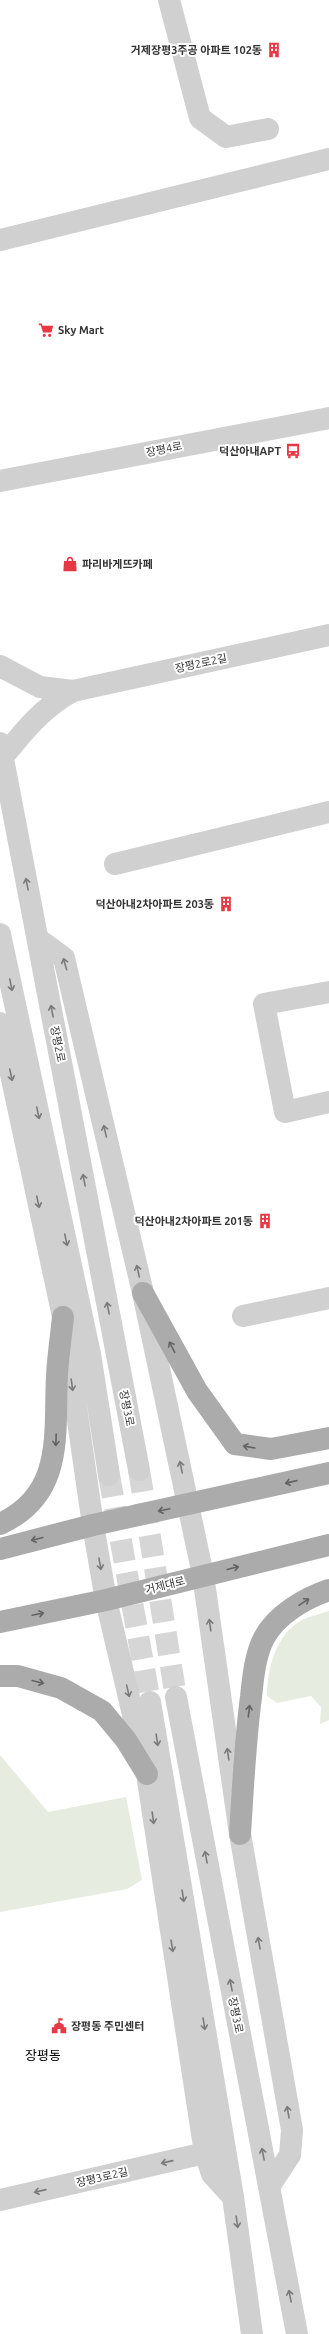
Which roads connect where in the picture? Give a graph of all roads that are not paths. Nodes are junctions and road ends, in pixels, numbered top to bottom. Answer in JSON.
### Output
{"nodes":[{"id":1,"x":169,"y":0,"type":"edge"},
{"id":2,"x":268,"y":129,"type":"dead end"},
{"id":3,"x":329,"y":159,"type":"edge"},
{"id":4,"x":0,"y":240,"type":"edge"},
{"id":5,"x":329,"y":418,"type":"edge"},
{"id":6,"x":0,"y":481,"type":"edge"},
{"id":7,"x":329,"y":635,"type":"edge"},
{"id":8,"x":0,"y":666,"type":"edge"},
{"id":9,"x":73,"y":691,"type":"junction"},
{"id":10,"x":1,"y":750,"type":"edge"},
{"id":11,"x":329,"y":812,"type":"edge"},
{"id":12,"x":115,"y":864,"type":"dead end"},
{"id":13,"x":38,"y":939,"type":"junction"},
{"id":14,"x":1,"y":941,"type":"edge"},
{"id":15,"x":329,"y":992,"type":"edge"},
{"id":16,"x":0,"y":1023,"type":"edge"},
{"id":17,"x":329,"y":1102,"type":"edge"},
{"id":18,"x":143,"y":1293,"type":"junction"},
{"id":19,"x":329,"y":1298,"type":"edge"},
{"id":20,"x":243,"y":1316,"type":"dead end"},
{"id":21,"x":63,"y":1317,"type":"junction"},
{"id":22,"x":116,"y":1346,"type":"joint"},
{"id":23,"x":329,"y":1438,"type":"edge"},
{"id":24,"x":139,"y":1470,"type":"tunnel mouth"},
{"id":25,"x":329,"y":1473,"type":"edge"},
{"id":26,"x":109,"y":1475,"type":"tunnel mouth"},
{"id":27,"x":189,"y":1505,"type":"junction"},
{"id":28,"x":0,"y":1524,"type":"edge"},
{"id":29,"x":93,"y":1525,"type":"junction"},
{"id":30,"x":329,"y":1544,"type":"edge"},
{"id":31,"x":0,"y":1549,"type":"edge"},
{"id":32,"x":203,"y":1575,"type":"junction"},
{"id":33,"x":329,"y":1590,"type":"edge"},
{"id":34,"x":106,"y":1600,"type":"junction"},
{"id":35,"x":0,"y":1622,"type":"edge"},
{"id":36,"x":0,"y":1676,"type":"edge"},
{"id":37,"x":176,"y":1697,"type":"tunnel mouth"},
{"id":38,"x":150,"y":1702,"type":"tunnel mouth"},
{"id":39,"x":147,"y":1774,"type":"junction"},
{"id":40,"x":240,"y":1834,"type":"junction"},
{"id":41,"x":205,"y":2153,"type":"junction"},
{"id":42,"x":269,"y":2187,"type":"junction"},
{"id":43,"x":233,"y":2197,"type":"junction"},
{"id":44,"x":0,"y":2200,"type":"edge"},
{"id":45,"x":252,"y":2334,"type":"edge"},
{"id":46,"x":297,"y":2334,"type":"edge"}],
"edges":[{"from":1,"to":2,"type":"street"},
{"from":3,"to":4,"type":"street"},
{"from":5,"to":6,"type":"street","name":"장평4로"},
{"from":7,"to":9,"type":"street","name":"장평2로2길"},
{"from":8,"to":9,"type":"street"},
{"from":9,"to":10,"type":"street"},
{"from":13,"to":10,"type":"street","name":"장평2로","one_way":true},
{"from":11,"to":12,"type":"street"},
{"from":18,"to":13,"type":"street","one_way":true},
{"from":22,"to":13,"type":"street","name":"장평2로","one_way":true},
{"from":14,"to":26,"type":"street","one_way":true},
{"from":15,"to":17,"type":"street"},
{"from":16,"to":21,"type":"street","one_way":true},
{"from":23,"to":18,"type":"main road","one_way":true},
{"from":27,"to":18,"type":"street","one_way":true},
{"from":19,"to":20,"type":"street"},
{"from":21,"to":28,"type":"main road","one_way":true},
{"from":21,"to":29,"type":"street","one_way":true},
{"from":22,"to":24,"type":"street","name":"장평3로"},
{"from":25,"to":27,"type":"main road","one_way":true},
{"from":27,"to":29,"type":"main road","one_way":true},
{"from":27,"to":32,"type":"street"},
{"from":29,"to":31,"type":"main road","one_way":true},
{"from":29,"to":34,"type":"street","one_way":true},
{"from":32,"to":30,"type":"main road","name":"거제대로","one_way":true},
{"from":32,"to":34,"type":"main road","name":"거제대로"},
{"from":40,"to":32,"type":"street","one_way":true},
{"from":40,"to":33,"type":"main road","one_way":true},
{"from":35,"to":34,"type":"main road","name":"거제대로","one_way":true},
{"from":34,"to":39,"type":"street","one_way":true},
{"from":36,"to":39,"type":"main road","one_way":true},
{"from":42,"to":37,"type":"street","name":"장평3로","one_way":true},
{"from":38,"to":43,"type":"street","one_way":true},
{"from":39,"to":41,"type":"street","one_way":true},
{"from":42,"to":40,"type":"street","one_way":true},
{"from":41,"to":43,"type":"street"},
{"from":41,"to":44,"type":"street","name":"장평3로2길","one_way":true},
{"from":46,"to":42,"type":"street","name":"장평3로","one_way":true},
{"from":43,"to":45,"type":"street","one_way":true}]}
